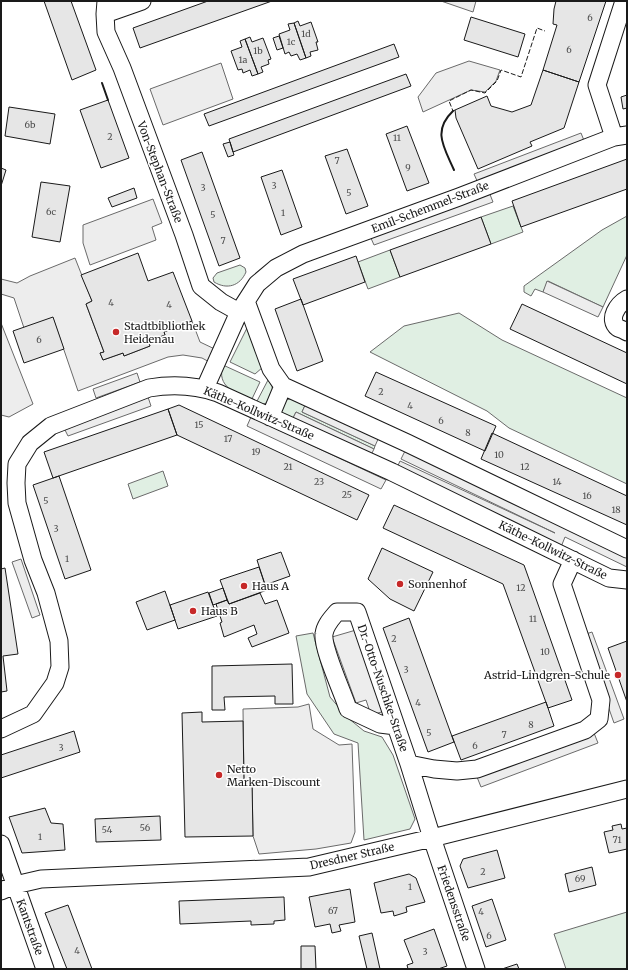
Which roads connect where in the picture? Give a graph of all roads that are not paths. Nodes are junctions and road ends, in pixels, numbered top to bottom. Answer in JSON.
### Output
{"nodes":[{"id":1,"x":142,"y":1,"type":"edge"},
{"id":2,"x":624,"y":1,"type":"edge"},
{"id":3,"x":106,"y":7,"type":"edge"},
{"id":4,"x":620,"y":136,"type":"edge"},
{"id":5,"x":627,"y":299,"type":"edge"},
{"id":6,"x":242,"y":306,"type":"junction"},
{"id":7,"x":627,"y":332,"type":"edge"},
{"id":8,"x":283,"y":386,"type":"junction"},
{"id":9,"x":205,"y":388,"type":"junction"},
{"id":10,"x":270,"y":417,"type":"junction"},
{"id":11,"x":627,"y":549,"type":"edge"},
{"id":12,"x":573,"y":560,"type":"junction"},
{"id":13,"x":627,"y":580,"type":"edge"},
{"id":14,"x":396,"y":726,"type":"junction"},
{"id":15,"x":1,"y":729,"type":"edge"},
{"id":16,"x":409,"y":764,"type":"junction"},
{"id":17,"x":627,"y":789,"type":"edge"},
{"id":18,"x":432,"y":838,"type":"junction"},
{"id":19,"x":1,"y":844,"type":"edge"},
{"id":20,"x":8,"y":888,"type":"edge"},
{"id":21,"x":45,"y":969,"type":"edge"},
{"id":22,"x":476,"y":969,"type":"edge"}],
"edges":[{"from":1,"to":3,"type":"street"},
{"from":2,"to":4,"type":"street"},
{"from":3,"to":6,"type":"street","name":"Von-Stephan-Straße"},
{"from":4,"to":6,"type":"street","name":"Emil-Schemmel-Straße"},
{"from":5,"to":7,"type":"street"},
{"from":6,"to":8,"type":"street"},
{"from":6,"to":9,"type":"street","name":"Emil-Schemmel-Straße"},
{"from":8,"to":10,"type":"street"},
{"from":8,"to":11,"type":"street"},
{"from":9,"to":10,"type":"street","name":"Käthe-Kollwitz-Straße"},
{"from":9,"to":15,"type":"street","name":"Käthe-Kollwitz-Straße"},
{"from":10,"to":12,"type":"street","name":"Käthe-Kollwitz-Straße"},
{"from":12,"to":13,"type":"street","name":"Käthe-Kollwitz-Straße"},
{"from":12,"to":16,"type":"street","name":"Dr.-Otto-Nuschke-Straße"},
{"from":14,"to":14,"type":"street","name":"Dr.-Otto-Nuschke-Straße"},
{"from":14,"to":16,"type":"street","name":"Dr.-Otto-Nuschke-Straße"},
{"from":16,"to":18,"type":"street","name":"Dr.-Otto-Nuschke-Straße"},
{"from":17,"to":18,"type":"street","name":"Dresdner Straße"},
{"from":18,"to":20,"type":"street","name":"Dresdner Straße"},
{"from":18,"to":22,"type":"street","name":"Friedensstraße"},
{"from":19,"to":20,"type":"street","name":"Kantstraße"},
{"from":20,"to":21,"type":"street","name":"Kantstraße"}]}
